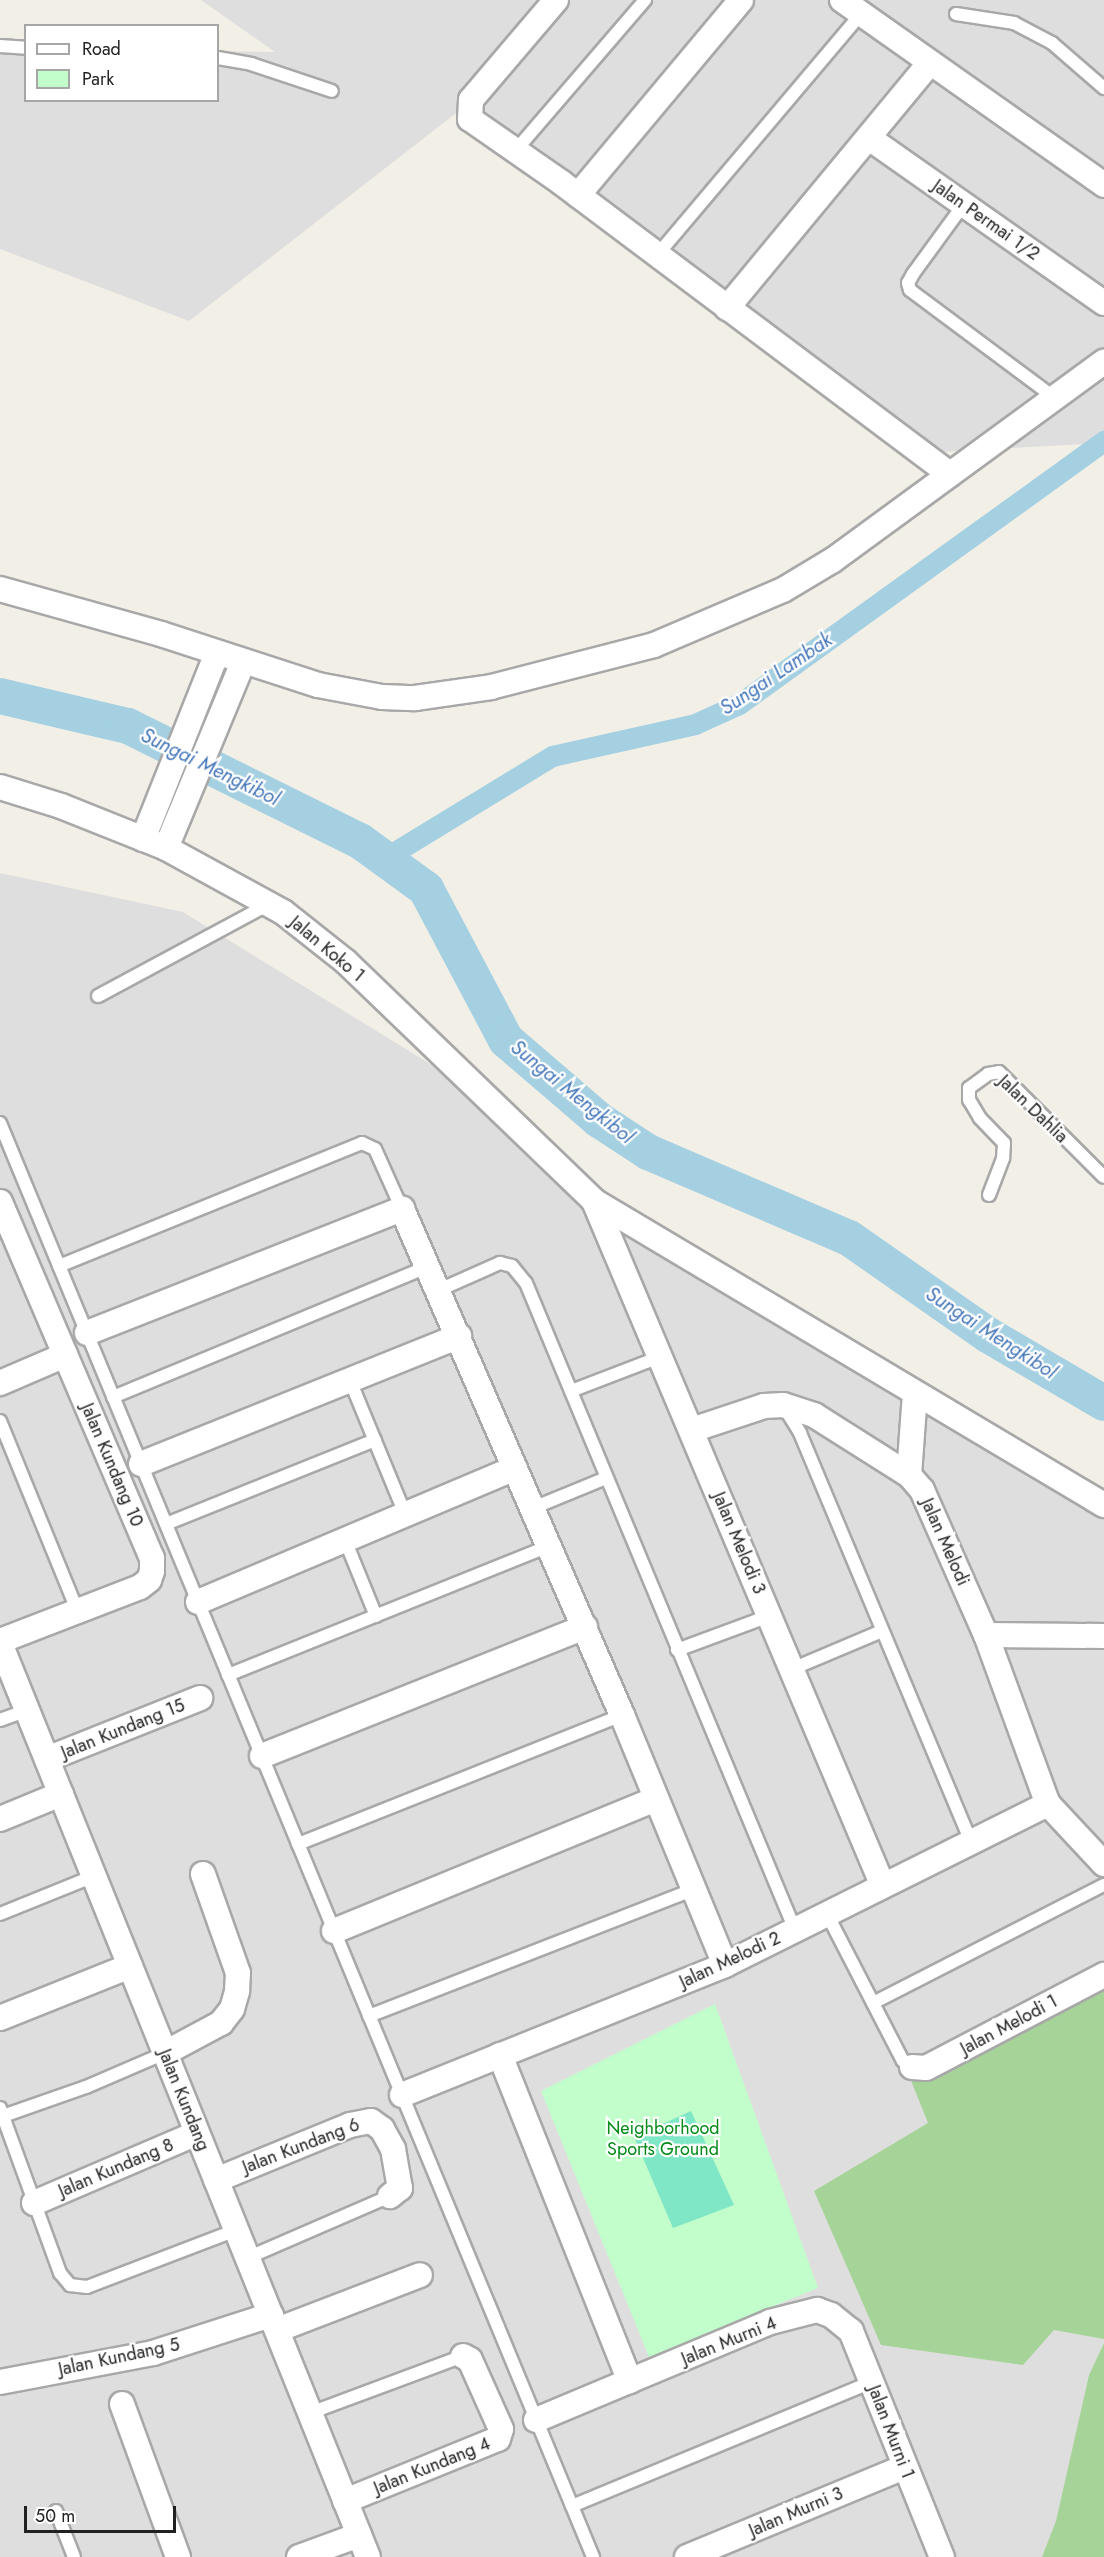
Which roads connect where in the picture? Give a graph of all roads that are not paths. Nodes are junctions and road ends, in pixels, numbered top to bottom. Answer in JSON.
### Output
{"nodes":[{"id":1,"x":556,"y":0,"type":"edge"},
{"id":2,"x":645,"y":0,"type":"edge"},
{"id":3,"x":741,"y":0,"type":"edge"},
{"id":4,"x":842,"y":0,"type":"edge"},
{"id":5,"x":862,"y":13,"type":"junction"},
{"id":6,"x":956,"y":14,"type":"dead end"},
{"id":7,"x":0,"y":46,"type":"edge"},
{"id":8,"x":24,"y":48,"type":"edge"},
{"id":9,"x":219,"y":58,"type":"edge"},
{"id":10,"x":930,"y":63,"type":"junction"},
{"id":11,"x":1104,"y":88,"type":"edge"},
{"id":12,"x":332,"y":91,"type":"dead end"},
{"id":13,"x":868,"y":138,"type":"junction"},
{"id":14,"x":516,"y":150,"type":"junction"},
{"id":15,"x":1104,"y":185,"type":"edge"},
{"id":16,"x":578,"y":195,"type":"junction"},
{"id":17,"x":964,"y":204,"type":"junction"},
{"id":18,"x":658,"y":254,"type":"junction"},
{"id":19,"x":1104,"y":303,"type":"edge"},
{"id":20,"x":727,"y":308,"type":"junction"},
{"id":21,"x":1104,"y":362,"type":"edge"},
{"id":22,"x":1057,"y":400,"type":"junction"},
{"id":23,"x":950,"y":474,"type":"junction"},
{"id":24,"x":0,"y":589,"type":"edge"},
{"id":25,"x":217,"y":653,"type":"junction"},
{"id":26,"x":243,"y":662,"type":"junction"},
{"id":27,"x":0,"y":788,"type":"edge"},
{"id":28,"x":143,"y":839,"type":"junction"},
{"id":29,"x":166,"y":848,"type":"junction"},
{"id":30,"x":270,"y":904,"type":"junction"},
{"id":31,"x":98,"y":996,"type":"dead end"},
{"id":32,"x":0,"y":1123,"type":"edge"},
{"id":33,"x":1104,"y":1177,"type":"edge"},
{"id":34,"x":989,"y":1195,"type":"dead end"},
{"id":35,"x":594,"y":1201,"type":"junction"},
{"id":36,"x":0,"y":1202,"type":"edge"},
{"id":37,"x":402,"y":1209,"type":"junction"},
{"id":38,"x":59,"y":1266,"type":"junction"},
{"id":39,"x":429,"y":1266,"type":"junction"},
{"id":40,"x":440,"y":1290,"type":"junction"},
{"id":41,"x":87,"y":1334,"type":"junction"},
{"id":42,"x":459,"y":1336,"type":"junction"},
{"id":43,"x":65,"y":1354,"type":"junction"},
{"id":44,"x":662,"y":1356,"type":"junction"},
{"id":45,"x":349,"y":1378,"type":"junction"},
{"id":46,"x":0,"y":1383,"type":"edge"},
{"id":47,"x":571,"y":1391,"type":"junction"},
{"id":48,"x":915,"y":1394,"type":"junction"},
{"id":49,"x":114,"y":1397,"type":"junction"},
{"id":50,"x":783,"y":1405,"type":"junction"},
{"id":51,"x":0,"y":1421,"type":"edge"},
{"id":52,"x":692,"y":1430,"type":"junction"},
{"id":53,"x":375,"y":1440,"type":"junction"},
{"id":54,"x":141,"y":1464,"type":"junction"},
{"id":55,"x":515,"y":1468,"type":"junction"},
{"id":56,"x":909,"y":1475,"type":"junction"},
{"id":57,"x":606,"y":1478,"type":"junction"},
{"id":58,"x":1104,"y":1505,"type":"edge"},
{"id":59,"x":533,"y":1508,"type":"junction"},
{"id":60,"x":405,"y":1514,"type":"junction"},
{"id":61,"x":166,"y":1524,"type":"junction"},
{"id":62,"x":345,"y":1540,"type":"junction"},
{"id":63,"x":549,"y":1546,"type":"junction"},
{"id":64,"x":198,"y":1602,"type":"junction"},
{"id":65,"x":78,"y":1612,"type":"junction"},
{"id":66,"x":376,"y":1616,"type":"junction"},
{"id":67,"x":769,"y":1616,"type":"junction"},
{"id":68,"x":585,"y":1627,"type":"junction"},
{"id":69,"x":882,"y":1631,"type":"junction"},
{"id":70,"x":986,"y":1635,"type":"junction"},
{"id":71,"x":1104,"y":1636,"type":"edge"},
{"id":72,"x":0,"y":1642,"type":"edge"},
{"id":73,"x":677,"y":1650,"type":"junction"},
{"id":74,"x":792,"y":1669,"type":"junction"},
{"id":75,"x":228,"y":1675,"type":"junction"},
{"id":76,"x":200,"y":1698,"type":"dead end"},
{"id":77,"x":27,"y":1710,"type":"junction"},
{"id":78,"x":622,"y":1715,"type":"junction"},
{"id":79,"x":0,"y":1720,"type":"edge"},
{"id":80,"x":262,"y":1755,"type":"junction"},
{"id":81,"x":47,"y":1759,"type":"junction"},
{"id":82,"x":61,"y":1794,"type":"junction"},
{"id":83,"x":656,"y":1799,"type":"junction"},
{"id":84,"x":1048,"y":1804,"type":"junction"},
{"id":85,"x":0,"y":1819,"type":"edge"},
{"id":86,"x":971,"y":1841,"type":"junction"},
{"id":87,"x":298,"y":1844,"type":"junction"},
{"id":88,"x":1100,"y":1857,"type":"edge"},
{"id":89,"x":203,"y":1874,"type":"dead end"},
{"id":90,"x":94,"y":1876,"type":"junction"},
{"id":91,"x":883,"y":1886,"type":"junction"},
{"id":92,"x":1104,"y":1886,"type":"edge"},
{"id":93,"x":693,"y":1890,"type":"junction"},
{"id":94,"x":0,"y":1914,"type":"edge"},
{"id":95,"x":827,"y":1914,"type":"junction"},
{"id":96,"x":795,"y":1930,"type":"junction"},
{"id":97,"x":334,"y":1931,"type":"junction"},
{"id":98,"x":725,"y":1965,"type":"junction"},
{"id":99,"x":130,"y":1966,"type":"junction"},
{"id":100,"x":1104,"y":1975,"type":"edge"},
{"id":101,"x":873,"y":2003,"type":"junction"},
{"id":102,"x":369,"y":2016,"type":"junction"},
{"id":103,"x":0,"y":2018,"type":"edge"},
{"id":104,"x":165,"y":2053,"type":"junction"},
{"id":105,"x":500,"y":2055,"type":"junction"},
{"id":106,"x":912,"y":2067,"type":"joint"},
{"id":107,"x":402,"y":2095,"type":"junction"},
{"id":108,"x":2,"y":2112,"type":"edge"},
{"id":109,"x":198,"y":2133,"type":"junction"},
{"id":110,"x":216,"y":2180,"type":"junction"},
{"id":111,"x":390,"y":2196,"type":"joint"},
{"id":112,"x":34,"y":2203,"type":"junction"},
{"id":113,"x":236,"y":2230,"type":"junction"},
{"id":114,"x":247,"y":2258,"type":"junction"},
{"id":115,"x":420,"y":2275,"type":"dead end"},
{"id":116,"x":831,"y":2315,"type":"joint"},
{"id":117,"x":274,"y":2322,"type":"junction"},
{"id":118,"x":462,"y":2356,"type":"joint"},
{"id":119,"x":630,"y":2381,"type":"junction"},
{"id":120,"x":0,"y":2382,"type":"edge"},
{"id":121,"x":872,"y":2382,"type":"junction"},
{"id":122,"x":122,"y":2404,"type":"dead end"},
{"id":123,"x":310,"y":2413,"type":"junction"},
{"id":124,"x":536,"y":2420,"type":"junction"},
{"id":125,"x":904,"y":2467,"type":"junction"},
{"id":126,"x":345,"y":2501,"type":"junction"},
{"id":127,"x":572,"y":2506,"type":"junction"},
{"id":128,"x":56,"y":2511,"type":"dead end"},
{"id":129,"x":364,"y":2546,"type":"edge"},
{"id":130,"x":74,"y":2557,"type":"edge"},
{"id":131,"x":178,"y":2557,"type":"edge"},
{"id":132,"x":299,"y":2557,"type":"edge"},
{"id":133,"x":593,"y":2557,"type":"edge"},
{"id":134,"x":687,"y":2557,"type":"edge"},
{"id":135,"x":942,"y":2557,"type":"edge"}],
"edges":[{"from":1,"to":14,"type":"street"},
{"from":2,"to":14,"type":"lane"},
{"from":3,"to":16,"type":"street"},
{"from":4,"to":5,"type":"street"},
{"from":5,"to":10,"type":"street"},
{"from":5,"to":18,"type":"lane"},
{"from":6,"to":11,"type":"lane"},
{"from":7,"to":8,"type":"lane"},
{"from":9,"to":12,"type":"lane"},
{"from":10,"to":13,"type":"street"},
{"from":10,"to":15,"type":"street"},
{"from":13,"to":17,"type":"street","name":"Jalan Permai 1/2"},
{"from":13,"to":20,"type":"street"},
{"from":14,"to":16,"type":"street"},
{"from":16,"to":18,"type":"street"},
{"from":17,"to":19,"type":"street","name":"Jalan Permai 1/2"},
{"from":17,"to":22,"type":"lane"},
{"from":18,"to":20,"type":"street"},
{"from":20,"to":23,"type":"street"},
{"from":21,"to":22,"type":"street"},
{"from":22,"to":23,"type":"street"},
{"from":23,"to":26,"type":"street"},
{"from":24,"to":25,"type":"street"},
{"from":25,"to":26,"type":"street"},
{"from":25,"to":28,"type":"street"},
{"from":26,"to":29,"type":"street"},
{"from":27,"to":28,"type":"street","name":"Jalan Koko 1"},
{"from":28,"to":29,"type":"street","name":"Jalan Koko 1"},
{"from":29,"to":30,"type":"street","name":"Jalan Koko 1"},
{"from":30,"to":31,"type":"lane"},
{"from":30,"to":35,"type":"street","name":"Jalan Koko 1"},
{"from":32,"to":38,"type":"lane"},
{"from":33,"to":34,"type":"lane","name":"Jalan Dahlia"},
{"from":35,"to":44,"type":"street","name":"Jalan Melodi 3"},
{"from":35,"to":48,"type":"street"},
{"from":36,"to":43,"type":"street","name":"Jalan Kundang 10"},
{"from":37,"to":38,"type":"lane"},
{"from":37,"to":39,"type":"street"},
{"from":37,"to":41,"type":"street"},
{"from":38,"to":41,"type":"lane"},
{"from":39,"to":40,"type":"street"},
{"from":39,"to":49,"type":"lane"},
{"from":40,"to":42,"type":"street"},
{"from":40,"to":47,"type":"lane"},
{"from":41,"to":49,"type":"lane"},
{"from":42,"to":45,"type":"street"},
{"from":42,"to":55,"type":"street"},
{"from":43,"to":46,"type":"street"},
{"from":43,"to":65,"type":"street","name":"Jalan Kundang 10"},
{"from":44,"to":47,"type":"lane"},
{"from":44,"to":52,"type":"street","name":"Jalan Melodi 3"},
{"from":45,"to":53,"type":"lane"},
{"from":45,"to":54,"type":"street"},
{"from":47,"to":57,"type":"lane"},
{"from":48,"to":56,"type":"street"},
{"from":48,"to":58,"type":"street"},
{"from":49,"to":54,"type":"lane"},
{"from":50,"to":52,"type":"street","name":"Jalan Melodi"},
{"from":50,"to":56,"type":"street","name":"Jalan Melodi"},
{"from":50,"to":69,"type":"lane"},
{"from":51,"to":65,"type":"lane"},
{"from":52,"to":67,"type":"street","name":"Jalan Melodi 3"},
{"from":53,"to":60,"type":"lane"},
{"from":53,"to":61,"type":"lane"},
{"from":54,"to":61,"type":"lane"},
{"from":55,"to":59,"type":"street"},
{"from":55,"to":60,"type":"street"},
{"from":56,"to":70,"type":"street","name":"Jalan Melodi"},
{"from":57,"to":59,"type":"lane"},
{"from":57,"to":73,"type":"lane"},
{"from":59,"to":63,"type":"street"},
{"from":60,"to":62,"type":"street"},
{"from":61,"to":64,"type":"lane"},
{"from":62,"to":64,"type":"street"},
{"from":62,"to":66,"type":"lane"},
{"from":63,"to":66,"type":"lane"},
{"from":63,"to":68,"type":"street"},
{"from":64,"to":75,"type":"lane"},
{"from":65,"to":72,"type":"street","name":"Jalan Kundang 10"},
{"from":66,"to":75,"type":"lane"},
{"from":67,"to":73,"type":"lane"},
{"from":67,"to":74,"type":"street","name":"Jalan Melodi 3"},
{"from":68,"to":78,"type":"street"},
{"from":68,"to":80,"type":"street"},
{"from":69,"to":74,"type":"lane"},
{"from":69,"to":86,"type":"lane"},
{"from":70,"to":71,"type":"street"},
{"from":70,"to":84,"type":"street","name":"Jalan Melodi"},
{"from":72,"to":77,"type":"street","name":"Jalan Kundang"},
{"from":73,"to":96,"type":"lane"},
{"from":74,"to":91,"type":"street","name":"Jalan Melodi 3"},
{"from":75,"to":80,"type":"lane"},
{"from":76,"to":81,"type":"street","name":"Jalan Kundang 15"},
{"from":77,"to":79,"type":"lane"},
{"from":77,"to":81,"type":"street","name":"Jalan Kundang"},
{"from":78,"to":83,"type":"street"},
{"from":78,"to":87,"type":"lane"},
{"from":80,"to":87,"type":"lane"},
{"from":81,"to":82,"type":"street","name":"Jalan Kundang"},
{"from":82,"to":85,"type":"street"},
{"from":82,"to":90,"type":"street","name":"Jalan Kundang"},
{"from":83,"to":93,"type":"street"},
{"from":83,"to":97,"type":"street"},
{"from":84,"to":86,"type":"street","name":"Jalan Melodi 2"},
{"from":84,"to":88,"type":"street"},
{"from":86,"to":91,"type":"street","name":"Jalan Melodi 2"},
{"from":87,"to":97,"type":"lane"},
{"from":89,"to":104,"type":"street"},
{"from":90,"to":94,"type":"lane"},
{"from":90,"to":99,"type":"street","name":"Jalan Kundang"},
{"from":91,"to":95,"type":"street","name":"Jalan Melodi 2"},
{"from":92,"to":101,"type":"lane"},
{"from":93,"to":98,"type":"street"},
{"from":93,"to":102,"type":"lane"},
{"from":95,"to":96,"type":"street","name":"Jalan Melodi 2"},
{"from":95,"to":101,"type":"lane"},
{"from":96,"to":98,"type":"street","name":"Jalan Melodi 2"},
{"from":97,"to":102,"type":"lane"},
{"from":98,"to":105,"type":"street","name":"Jalan Melodi 2"},
{"from":99,"to":103,"type":"street"},
{"from":99,"to":104,"type":"street","name":"Jalan Kundang"},
{"from":100,"to":106,"type":"street","name":"Jalan Melodi 1"},
{"from":101,"to":106,"type":"lane"},
{"from":102,"to":107,"type":"lane"},
{"from":104,"to":108,"type":"lane"},
{"from":104,"to":109,"type":"street","name":"Jalan Kundang"},
{"from":105,"to":107,"type":"street","name":"Jalan Melodi 2"},
{"from":105,"to":119,"type":"street"},
{"from":107,"to":124,"type":"lane"},
{"from":108,"to":112,"type":"lane"},
{"from":109,"to":110,"type":"street","name":"Jalan Kundang"},
{"from":109,"to":112,"type":"street","name":"Jalan Kundang 8"},
{"from":110,"to":111,"type":"street","name":"Jalan Kundang 6"},
{"from":110,"to":113,"type":"street","name":"Jalan Kundang"},
{"from":111,"to":114,"type":"lane"},
{"from":112,"to":113,"type":"lane"},
{"from":113,"to":114,"type":"street","name":"Jalan Kundang"},
{"from":114,"to":117,"type":"street","name":"Jalan Kundang"},
{"from":115,"to":117,"type":"street","name":"Jalan Kundang 5"},
{"from":116,"to":119,"type":"street","name":"Jalan Murni 4"},
{"from":116,"to":121,"type":"street","name":"Jalan Murni 1"},
{"from":117,"to":120,"type":"street","name":"Jalan Kundang 5"},
{"from":117,"to":123,"type":"street","name":"Jalan Kundang"},
{"from":118,"to":123,"type":"lane"},
{"from":118,"to":126,"type":"street","name":"Jalan Kundang 4"},
{"from":119,"to":124,"type":"street","name":"Jalan Murni 4"},
{"from":121,"to":125,"type":"street","name":"Jalan Murni 1"},
{"from":121,"to":127,"type":"lane"},
{"from":122,"to":131,"type":"street"},
{"from":123,"to":126,"type":"street","name":"Jalan Kundang"},
{"from":124,"to":127,"type":"lane"},
{"from":125,"to":134,"type":"street","name":"Jalan Murni 3"},
{"from":125,"to":135,"type":"street","name":"Jalan Murni 1"},
{"from":126,"to":129,"type":"street","name":"Jalan Kundang"},
{"from":127,"to":133,"type":"lane"},
{"from":128,"to":130,"type":"lane"},
{"from":129,"to":132,"type":"street"}]}
